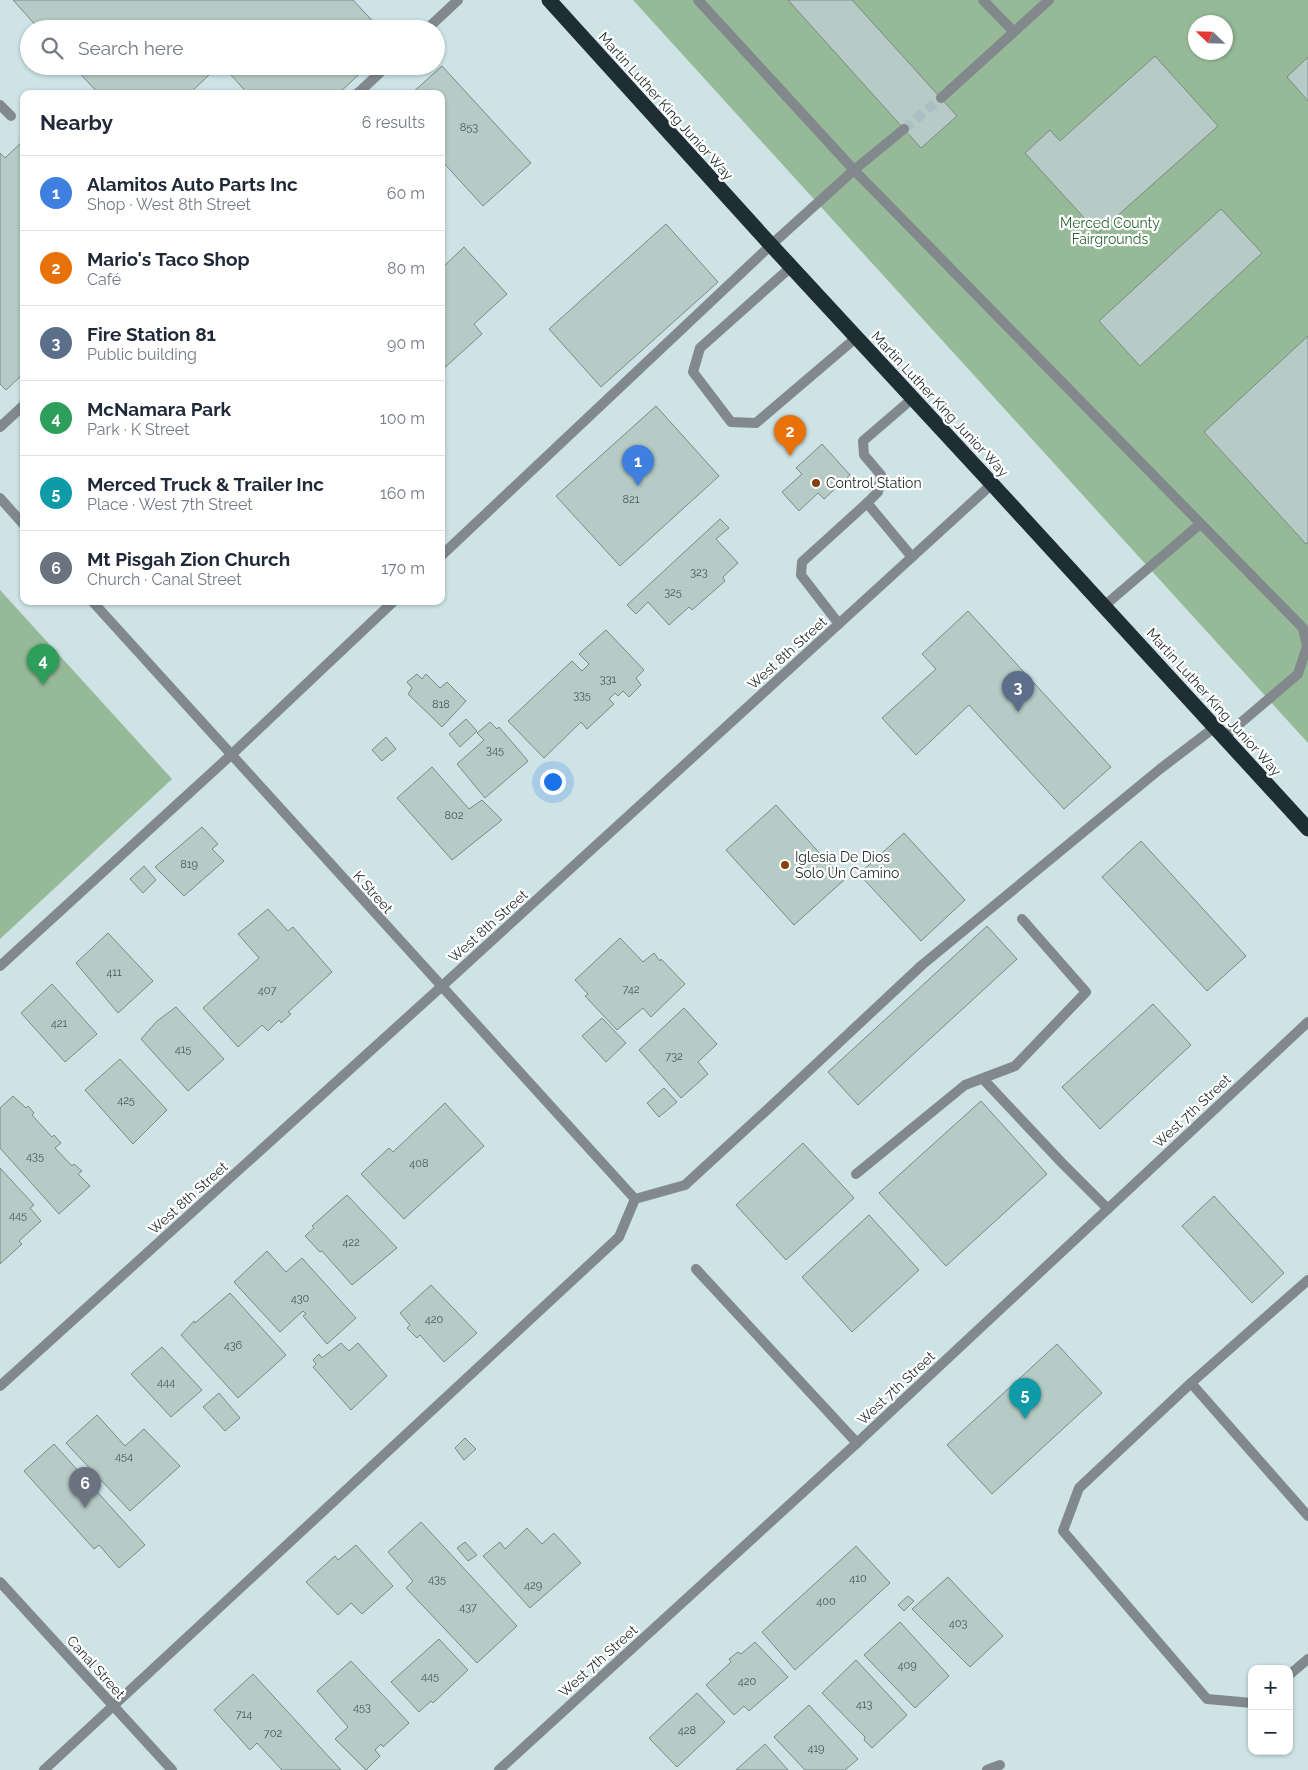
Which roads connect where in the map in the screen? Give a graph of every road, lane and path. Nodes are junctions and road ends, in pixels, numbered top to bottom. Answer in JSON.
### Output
{"nodes":[{"id":1,"x":458,"y":0,"type":"edge"},
{"id":2,"x":549,"y":0,"type":"edge"},
{"id":3,"x":698,"y":0,"type":"edge"},
{"id":4,"x":982,"y":0,"type":"edge"},
{"id":5,"x":1049,"y":0,"type":"edge"},
{"id":6,"x":437,"y":20,"type":"edge"},
{"id":7,"x":1014,"y":32,"type":"junction"},
{"id":8,"x":377,"y":75,"type":"edge"},
{"id":9,"x":361,"y":90,"type":"edge"},
{"id":10,"x":940,"y":98,"type":"tunnel mouth"},
{"id":11,"x":0,"y":105,"type":"edge"},
{"id":12,"x":11,"y":116,"type":"dead end"},
{"id":13,"x":904,"y":129,"type":"tunnel mouth"},
{"id":14,"x":854,"y":170,"type":"junction"},
{"id":15,"x":771,"y":245,"type":"junction"},
{"id":16,"x":791,"y":266,"type":"junction"},
{"id":17,"x":857,"y":337,"type":"junction"},
{"id":18,"x":913,"y":398,"type":"junction"},
{"id":19,"x":20,"y":409,"type":"edge"},
{"id":20,"x":0,"y":427,"type":"edge"},
{"id":21,"x":992,"y":484,"type":"junction"},
{"id":22,"x":0,"y":498,"type":"edge"},
{"id":23,"x":867,"y":503,"type":"junction"},
{"id":24,"x":20,"y":520,"type":"edge"},
{"id":25,"x":1200,"y":524,"type":"junction"},
{"id":26,"x":445,"y":552,"type":"edge"},
{"id":27,"x":912,"y":557,"type":"junction"},
{"id":28,"x":96,"y":605,"type":"edge"},
{"id":29,"x":390,"y":605,"type":"edge"},
{"id":30,"x":1104,"y":606,"type":"junction"},
{"id":31,"x":839,"y":624,"type":"junction"},
{"id":32,"x":1219,"y":732,"type":"junction"},
{"id":33,"x":231,"y":755,"type":"junction"},
{"id":34,"x":1308,"y":829,"type":"edge"},
{"id":35,"x":1022,"y":919,"type":"dead end"},
{"id":36,"x":0,"y":966,"type":"edge"},
{"id":37,"x":441,"y":987,"type":"junction"},
{"id":38,"x":1308,"y":1022,"type":"edge"},
{"id":39,"x":983,"y":1078,"type":"junction"},
{"id":40,"x":856,"y":1174,"type":"dead end"},
{"id":41,"x":635,"y":1199,"type":"junction"},
{"id":42,"x":1108,"y":1209,"type":"junction"},
{"id":43,"x":696,"y":1269,"type":"dead end"},
{"id":44,"x":1308,"y":1280,"type":"edge"},
{"id":45,"x":1192,"y":1383,"type":"junction"},
{"id":46,"x":0,"y":1386,"type":"edge"},
{"id":47,"x":857,"y":1443,"type":"junction"},
{"id":48,"x":1308,"y":1516,"type":"edge"},
{"id":49,"x":0,"y":1582,"type":"edge"},
{"id":50,"x":1308,"y":1659,"type":"edge"},
{"id":51,"x":1293,"y":1672,"type":"edge"},
{"id":52,"x":1248,"y":1702,"type":"edge"},
{"id":53,"x":114,"y":1707,"type":"junction"},
{"id":54,"x":1000,"y":1765,"type":"dead end"},
{"id":55,"x":44,"y":1770,"type":"edge"},
{"id":56,"x":172,"y":1770,"type":"edge"},
{"id":57,"x":500,"y":1770,"type":"edge"},
{"id":58,"x":987,"y":1770,"type":"edge"}],
"edges":[{"from":1,"to":6,"type":"street"},
{"from":2,"to":15,"type":"highway","name":"Martin Luther King Junior Way"},
{"from":3,"to":14,"type":"street"},
{"from":4,"to":7,"type":"street"},
{"from":5,"to":7,"type":"street"},
{"from":7,"to":10,"type":"street"},
{"from":8,"to":9,"type":"street"},
{"from":11,"to":12,"type":"street"},
{"from":13,"to":14,"type":"street"},
{"from":14,"to":15,"type":"street"},
{"from":14,"to":25,"type":"street"},
{"from":15,"to":16,"type":"highway","name":"Martin Luther King Junior Way"},
{"from":15,"to":26,"type":"street"},
{"from":16,"to":17,"type":"highway","name":"Martin Luther King Junior Way"},
{"from":16,"to":17,"type":"street"},
{"from":17,"to":18,"type":"highway","name":"Martin Luther King Junior Way"},
{"from":18,"to":21,"type":"highway","name":"Martin Luther King Junior Way"},
{"from":18,"to":23,"type":"street"},
{"from":19,"to":20,"type":"street"},
{"from":21,"to":27,"type":"street","name":"West 8th Street"},
{"from":21,"to":30,"type":"highway","name":"Martin Luther King Junior Way"},
{"from":22,"to":24,"type":"street"},
{"from":23,"to":27,"type":"street"},
{"from":23,"to":31,"type":"street"},
{"from":25,"to":30,"type":"street"},
{"from":25,"to":32,"type":"street"},
{"from":27,"to":31,"type":"street","name":"West 8th Street"},
{"from":28,"to":33,"type":"street","name":"K Street"},
{"from":29,"to":33,"type":"street"},
{"from":30,"to":32,"type":"highway","name":"Martin Luther King Junior Way"},
{"from":31,"to":37,"type":"street","name":"West 8th Street"},
{"from":32,"to":34,"type":"highway","name":"Martin Luther King Junior Way"},
{"from":32,"to":41,"type":"street"},
{"from":33,"to":36,"type":"street"},
{"from":33,"to":37,"type":"street","name":"K Street"},
{"from":35,"to":39,"type":"street"},
{"from":37,"to":41,"type":"street","name":"K Street"},
{"from":37,"to":46,"type":"street","name":"West 8th Street"},
{"from":38,"to":42,"type":"street","name":"West 7th Street"},
{"from":39,"to":40,"type":"street"},
{"from":39,"to":42,"type":"street"},
{"from":41,"to":53,"type":"street"},
{"from":42,"to":47,"type":"street","name":"West 7th Street"},
{"from":43,"to":47,"type":"street"},
{"from":44,"to":45,"type":"street"},
{"from":45,"to":48,"type":"street"},
{"from":45,"to":52,"type":"street"},
{"from":47,"to":57,"type":"street","name":"West 7th Street"},
{"from":49,"to":53,"type":"street","name":"Canal Street"},
{"from":50,"to":51,"type":"street"},
{"from":53,"to":55,"type":"street"},
{"from":53,"to":56,"type":"street","name":"Canal Street"},
{"from":54,"to":58,"type":"street"}]}
